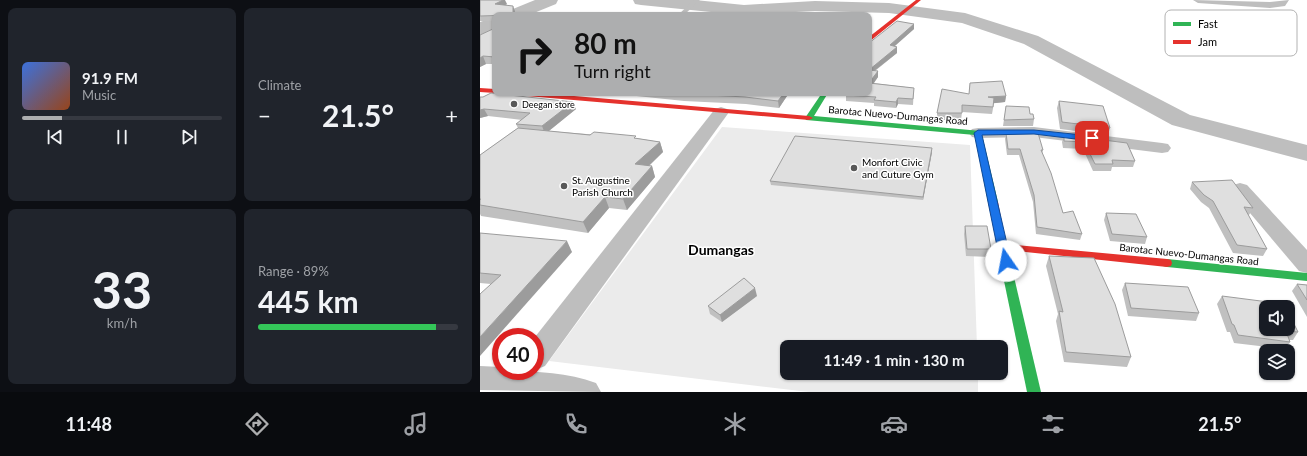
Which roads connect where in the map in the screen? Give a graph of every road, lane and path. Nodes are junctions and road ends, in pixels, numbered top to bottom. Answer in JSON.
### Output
{"nodes":[{"id":1,"x":919,"y":0,"type":"edge"},
{"id":2,"x":1198,"y":0,"type":"edge"},
{"id":3,"x":1284,"y":0,"type":"edge"},
{"id":4,"x":695,"y":1,"type":"edge"},
{"id":5,"x":684,"y":12,"type":"edge"},
{"id":6,"x":872,"y":38,"type":"edge"},
{"id":7,"x":480,"y":90,"type":"edge"},
{"id":8,"x":492,"y":91,"type":"edge"},
{"id":9,"x":593,"y":96,"type":"edge"},
{"id":10,"x":823,"y":96,"type":"edge"},
{"id":11,"x":721,"y":112,"type":"junction"},
{"id":12,"x":809,"y":118,"type":"junction"},
{"id":13,"x":978,"y":133,"type":"junction"},
{"id":14,"x":1162,"y":148,"type":"dead end"},
{"id":15,"x":1240,"y":189,"type":"edge"},
{"id":16,"x":1002,"y":247,"type":"junction"},
{"id":17,"x":1307,"y":265,"type":"edge"},
{"id":18,"x":1307,"y":277,"type":"edge"},
{"id":19,"x":544,"y":346,"type":"edge"},
{"id":20,"x":492,"y":377,"type":"edge"},
{"id":21,"x":480,"y":378,"type":"edge"},
{"id":22,"x":534,"y":380,"type":"edge"},
{"id":23,"x":569,"y":391,"type":"edge"},
{"id":24,"x":1034,"y":392,"type":"edge"}],
"edges":[{"from":1,"to":6,"type":"main road"},
{"from":2,"to":3,"type":"street"},
{"from":4,"to":5,"type":"lane"},
{"from":7,"to":8,"type":"main road"},
{"from":9,"to":11,"type":"main road","name":"Barotac Nuevo-Dumangas Road"},
{"from":10,"to":12,"type":"main road"},
{"from":11,"to":12,"type":"main road","name":"Barotac Nuevo-Dumangas Road"},
{"from":11,"to":19,"type":"street"},
{"from":12,"to":13,"type":"main road","name":"Barotac Nuevo-Dumangas Road"},
{"from":13,"to":14,"type":"street"},
{"from":13,"to":16,"type":"main road","name":"Barotac Nuevo-Dumangas Road"},
{"from":15,"to":17,"type":"street"},
{"from":16,"to":18,"type":"main road","name":"Barotac Nuevo-Dumangas Road"},
{"from":16,"to":24,"type":"main road"},
{"from":20,"to":21,"type":"street"},
{"from":22,"to":23,"type":"street"}]}
